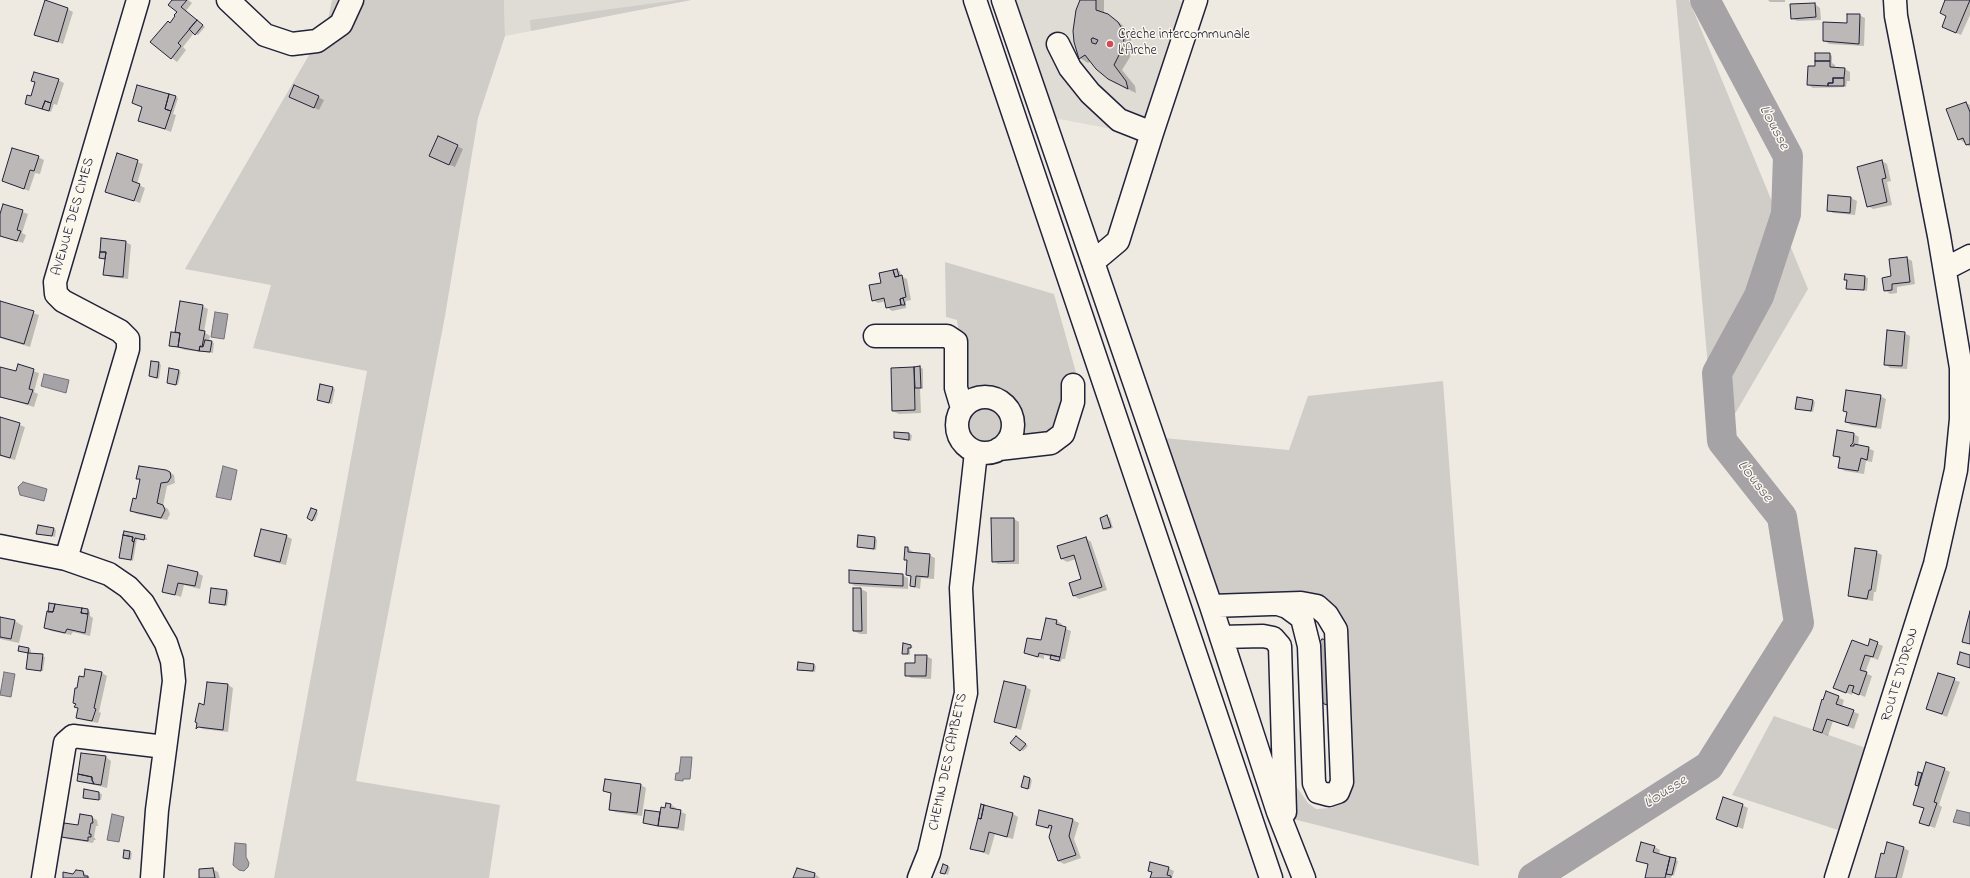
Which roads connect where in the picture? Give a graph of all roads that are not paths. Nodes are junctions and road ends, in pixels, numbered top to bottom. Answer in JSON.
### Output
{"nodes":[{"id":1,"x":138,"y":0,"type":"edge"},
{"id":2,"x":228,"y":0,"type":"edge"},
{"id":3,"x":352,"y":0,"type":"edge"},
{"id":4,"x":975,"y":0,"type":"edge"},
{"id":5,"x":1003,"y":0,"type":"edge"},
{"id":6,"x":1196,"y":0,"type":"edge"},
{"id":7,"x":1895,"y":0,"type":"edge"},
{"id":8,"x":1058,"y":44,"type":"dead end"},
{"id":9,"x":1152,"y":133,"type":"junction"},
{"id":10,"x":1970,"y":256,"type":"edge"},
{"id":11,"x":1093,"y":262,"type":"junction"},
{"id":12,"x":1945,"y":269,"type":"junction"},
{"id":13,"x":875,"y":336,"type":"dead end"},
{"id":14,"x":1965,"y":369,"type":"edge"},
{"id":15,"x":1073,"y":385,"type":"dead end"},
{"id":16,"x":962,"y":408,"type":"junction"},
{"id":17,"x":999,"y":449,"type":"junction"},
{"id":18,"x":976,"y":452,"type":"junction"},
{"id":19,"x":0,"y":546,"type":"edge"},
{"id":20,"x":66,"y":559,"type":"junction"},
{"id":21,"x":1278,"y":604,"type":"junction"},
{"id":22,"x":1211,"y":606,"type":"junction"},
{"id":23,"x":1221,"y":637,"type":"junction"},
{"id":24,"x":165,"y":747,"type":"junction"},
{"id":25,"x":1285,"y":831,"type":"junction"},
{"id":26,"x":43,"y":878,"type":"edge"},
{"id":27,"x":152,"y":878,"type":"edge"},
{"id":28,"x":919,"y":878,"type":"edge"},
{"id":29,"x":1271,"y":878,"type":"edge"},
{"id":30,"x":1304,"y":878,"type":"edge"},
{"id":31,"x":1836,"y":878,"type":"edge"}],
"edges":[{"from":1,"to":20,"type":"street","name":"AVENUE DES CIMES"},
{"from":2,"to":3,"type":"street"},
{"from":4,"to":29,"type":"street"},
{"from":5,"to":11,"type":"street"},
{"from":6,"to":9,"type":"street"},
{"from":7,"to":12,"type":"street","name":"ROUTE D'IDRON"},
{"from":8,"to":9,"type":"street"},
{"from":9,"to":11,"type":"street"},
{"from":10,"to":12,"type":"street"},
{"from":11,"to":22,"type":"street"},
{"from":12,"to":14,"type":"street","name":"ROUTE D'IDRON"},
{"from":13,"to":16,"type":"street"},
{"from":14,"to":31,"type":"street","name":"ROUTE D'IDRON"},
{"from":15,"to":17,"type":"street"},
{"from":16,"to":17,"type":"street"},
{"from":16,"to":18,"type":"street"},
{"from":17,"to":18,"type":"street"},
{"from":18,"to":28,"type":"street","name":"CHEMIN DES CAMBETS"},
{"from":19,"to":20,"type":"street"},
{"from":20,"to":24,"type":"street"},
{"from":21,"to":21,"type":"street"},
{"from":21,"to":22,"type":"street"},
{"from":22,"to":23,"type":"street"},
{"from":23,"to":25,"type":"street"},
{"from":23,"to":25,"type":"street"},
{"from":24,"to":26,"type":"street"},
{"from":24,"to":27,"type":"street"},
{"from":25,"to":30,"type":"street"}]}
